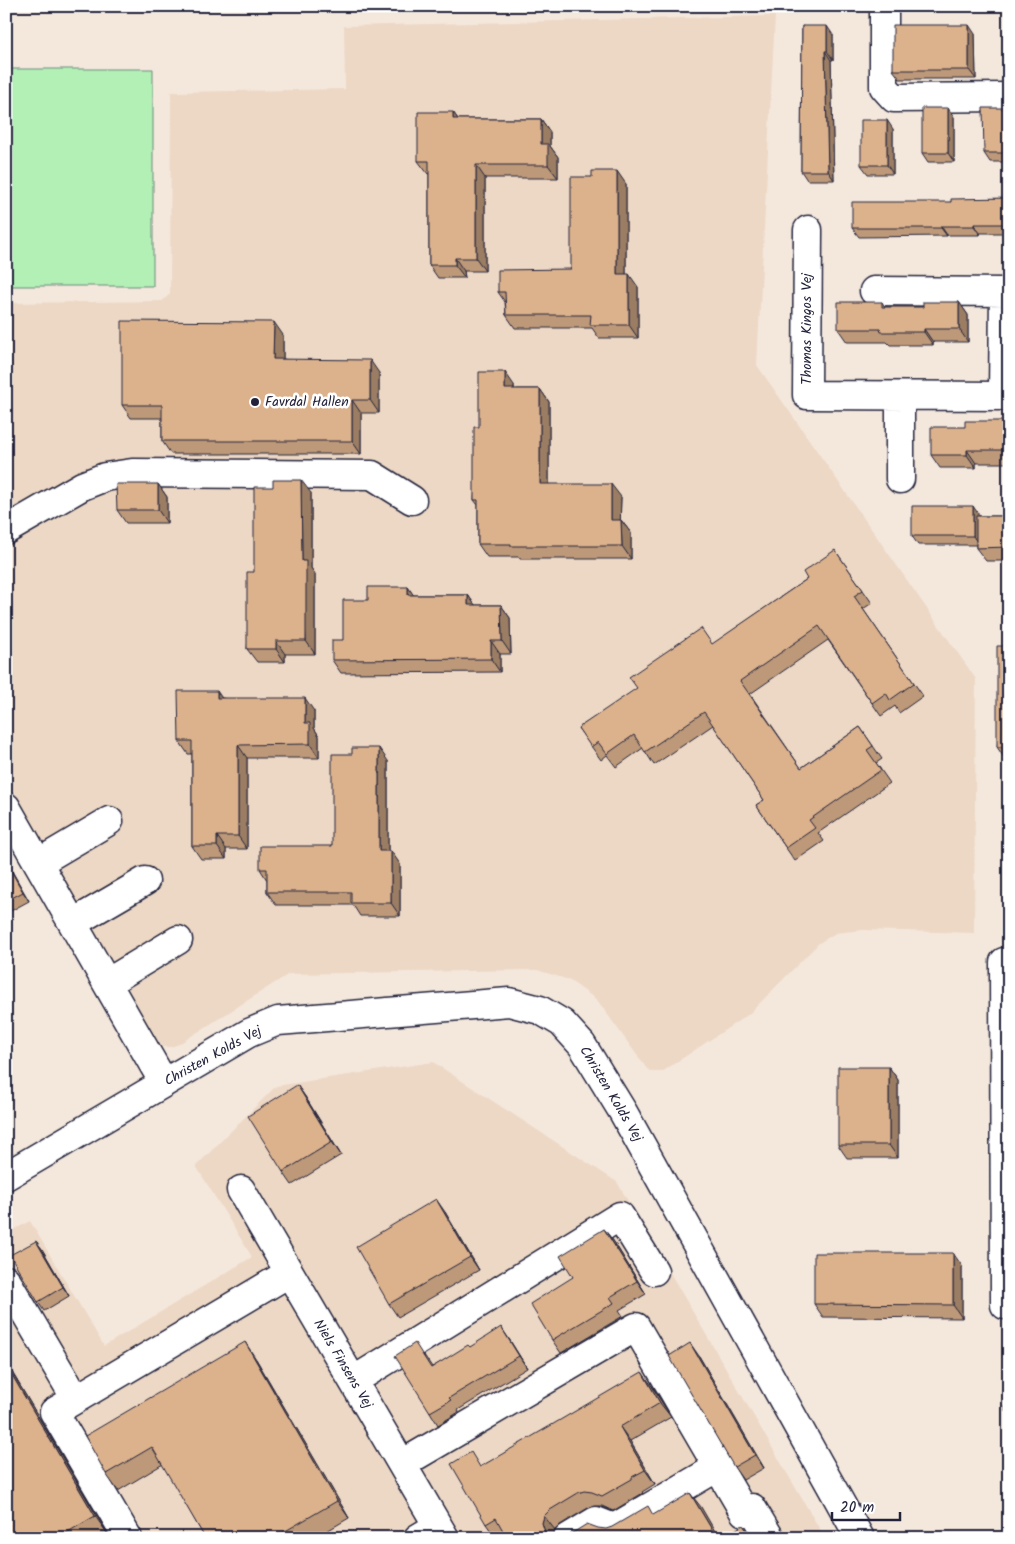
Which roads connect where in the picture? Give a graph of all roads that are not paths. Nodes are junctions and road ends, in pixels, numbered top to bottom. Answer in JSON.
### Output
{"nodes":[{"id":1,"x":884,"y":6,"type":"edge"},
{"id":2,"x":1009,"y":97,"type":"edge"},
{"id":3,"x":808,"y":230,"type":"dead end"},
{"id":4,"x":874,"y":291,"type":"dead end"},
{"id":5,"x":1006,"y":292,"type":"edge"},
{"id":6,"x":900,"y":396,"type":"junction"},
{"id":7,"x":1006,"y":396,"type":"edge"},
{"id":8,"x":900,"y":479,"type":"dead end"},
{"id":9,"x":412,"y":500,"type":"dead end"},
{"id":10,"x":6,"y":530,"type":"edge"},
{"id":11,"x":6,"y":807,"type":"edge"},
{"id":12,"x":109,"y":822,"type":"dead end"},
{"id":13,"x":38,"y":863,"type":"junction"},
{"id":14,"x":145,"y":881,"type":"dead end"},
{"id":15,"x":73,"y":924,"type":"junction"},
{"id":16,"x":178,"y":940,"type":"dead end"},
{"id":17,"x":1009,"y":962,"type":"edge"},
{"id":18,"x":107,"y":983,"type":"junction"},
{"id":19,"x":164,"y":1083,"type":"junction"},
{"id":20,"x":6,"y":1176,"type":"edge"},
{"id":21,"x":241,"y":1190,"type":"dead end"},
{"id":22,"x":654,"y":1271,"type":"dead end"},
{"id":23,"x":289,"y":1273,"type":"junction"},
{"id":24,"x":6,"y":1280,"type":"edge"},
{"id":25,"x":1005,"y":1305,"type":"edge"},
{"id":26,"x":353,"y":1381,"type":"junction"},
{"id":27,"x":76,"y":1399,"type":"junction"},
{"id":28,"x":402,"y":1464,"type":"junction"},
{"id":29,"x":718,"y":1467,"type":"junction"},
{"id":30,"x":434,"y":1534,"type":"edge"},
{"id":31,"x":128,"y":1538,"type":"edge"},
{"id":32,"x":568,"y":1538,"type":"edge"},
{"id":33,"x":770,"y":1538,"type":"edge"},
{"id":34,"x":860,"y":1538,"type":"edge"}],
"edges":[{"from":1,"to":2,"type":"street"},
{"from":3,"to":6,"type":"street","name":"Thomas Kingos Vej"},
{"from":4,"to":5,"type":"street","name":"Thomas Kingos Vej"},
{"from":5,"to":7,"type":"street","name":"Thomas Kingos Vej"},
{"from":6,"to":7,"type":"street","name":"Thomas Kingos Vej"},
{"from":6,"to":8,"type":"street"},
{"from":9,"to":10,"type":"street"},
{"from":11,"to":13,"type":"street"},
{"from":12,"to":13,"type":"street"},
{"from":13,"to":15,"type":"street"},
{"from":14,"to":15,"type":"street"},
{"from":15,"to":18,"type":"street"},
{"from":16,"to":18,"type":"street"},
{"from":17,"to":25,"type":"street"},
{"from":18,"to":19,"type":"street"},
{"from":19,"to":20,"type":"street","name":"Christen Kolds Vej"},
{"from":19,"to":34,"type":"street","name":"Christen Kolds Vej"},
{"from":21,"to":23,"type":"street","name":"Niels Finsens Vej"},
{"from":22,"to":26,"type":"street"},
{"from":23,"to":26,"type":"street","name":"Niels Finsens Vej"},
{"from":23,"to":27,"type":"street"},
{"from":24,"to":27,"type":"street"},
{"from":26,"to":28,"type":"street","name":"Niels Finsens Vej"},
{"from":27,"to":31,"type":"street"},
{"from":28,"to":29,"type":"street"},
{"from":28,"to":30,"type":"street","name":"Niels Finsens Vej"},
{"from":29,"to":32,"type":"street"},
{"from":29,"to":33,"type":"street"}]}
